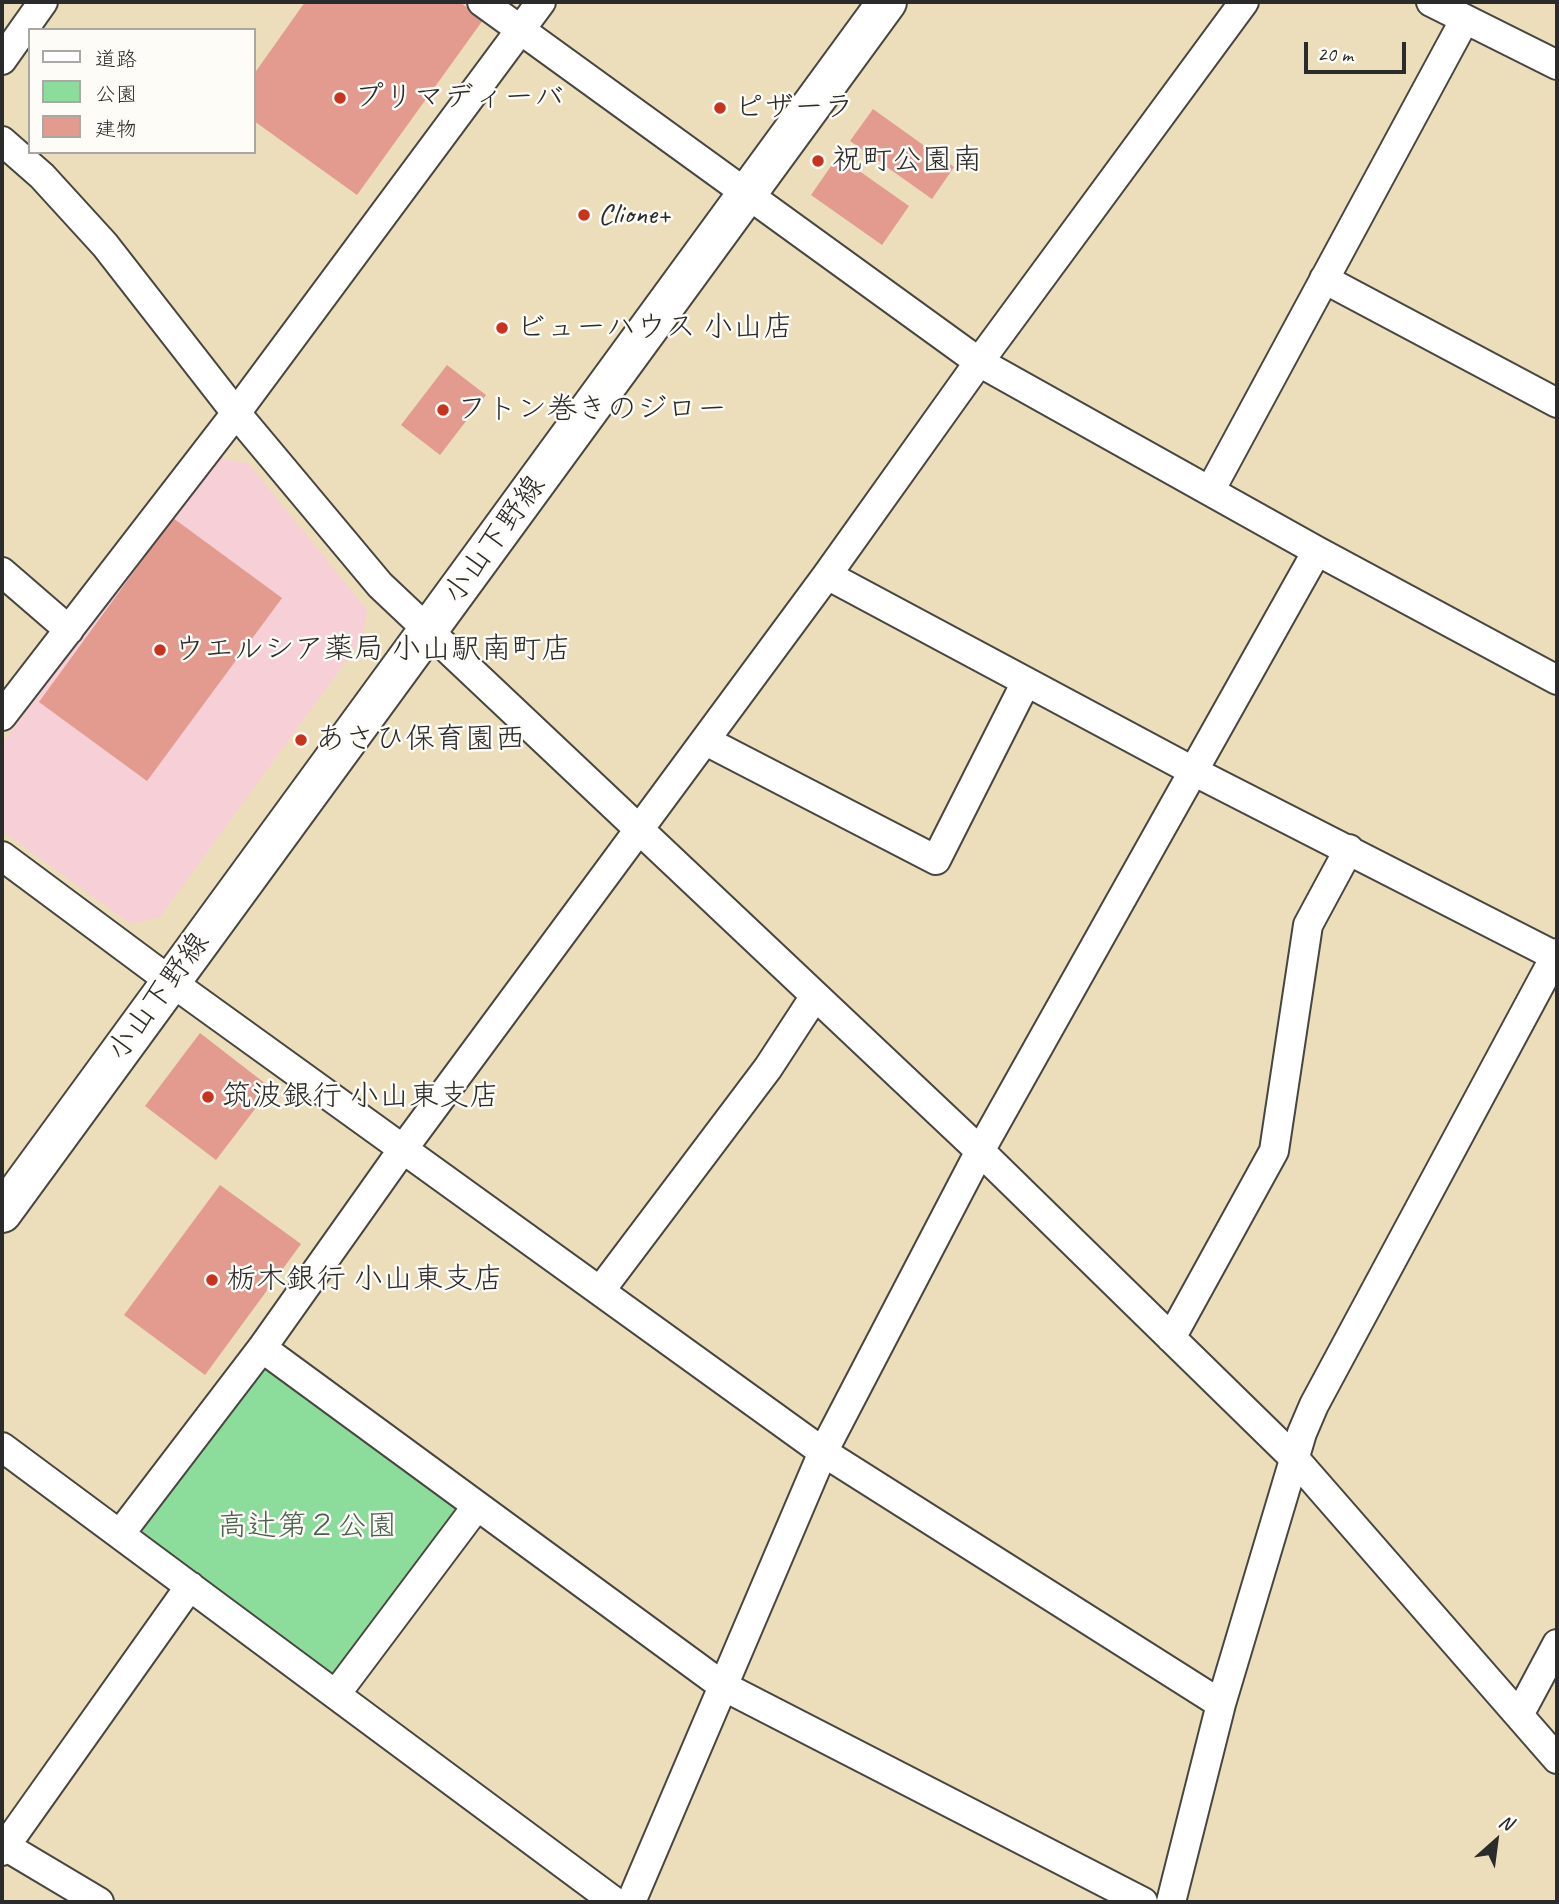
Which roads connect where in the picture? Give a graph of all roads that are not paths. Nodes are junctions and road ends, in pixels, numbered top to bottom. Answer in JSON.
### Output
{"nodes":[{"id":1,"x":43,"y":2,"type":"edge"},
{"id":2,"x":482,"y":2,"type":"edge"},
{"id":3,"x":541,"y":2,"type":"edge"},
{"id":4,"x":887,"y":2,"type":"edge"},
{"id":5,"x":1244,"y":2,"type":"edge"},
{"id":6,"x":1431,"y":2,"type":"edge"},
{"id":7,"x":1465,"y":19,"type":"junction"},
{"id":8,"x":521,"y":30,"type":"junction"},
{"id":9,"x":2,"y":60,"type":"edge"},
{"id":10,"x":1557,"y":65,"type":"edge"},
{"id":11,"x":2,"y":141,"type":"edge"},
{"id":12,"x":747,"y":193,"type":"junction"},
{"id":13,"x":1324,"y":279,"type":"junction"},
{"id":14,"x":979,"y":362,"type":"junction"},
{"id":15,"x":1557,"y":403,"type":"edge"},
{"id":16,"x":236,"y":413,"type":"junction"},
{"id":17,"x":1210,"y":491,"type":"junction"},
{"id":18,"x":1317,"y":551,"type":"junction"},
{"id":19,"x":2,"y":572,"type":"edge"},
{"id":20,"x":827,"y":575,"type":"junction"},
{"id":21,"x":69,"y":630,"type":"junction"},
{"id":22,"x":428,"y":631,"type":"junction"},
{"id":23,"x":1557,"y":680,"type":"edge"},
{"id":24,"x":1026,"y":682,"type":"junction"},
{"id":25,"x":2,"y":716,"type":"edge"},
{"id":26,"x":706,"y":740,"type":"junction"},
{"id":27,"x":1193,"y":771,"type":"junction"},
{"id":28,"x":640,"y":830,"type":"junction"},
{"id":29,"x":1349,"y":849,"type":"junction"},
{"id":30,"x":2,"y":856,"type":"edge"},
{"id":31,"x":1557,"y":956,"type":"edge"},
{"id":32,"x":170,"y":981,"type":"junction"},
{"id":33,"x":815,"y":996,"type":"junction"},
{"id":34,"x":403,"y":1149,"type":"junction"},
{"id":35,"x":980,"y":1151,"type":"junction"},
{"id":36,"x":2,"y":1213,"type":"edge"},
{"id":37,"x":600,"y":1291,"type":"junction"},
{"id":38,"x":1171,"y":1338,"type":"junction"},
{"id":39,"x":262,"y":1348,"type":"junction"},
{"id":40,"x":2,"y":1447,"type":"edge"},
{"id":41,"x":823,"y":1452,"type":"junction"},
{"id":42,"x":1295,"y":1459,"type":"junction"},
{"id":43,"x":477,"y":1506,"type":"junction"},
{"id":44,"x":120,"y":1534,"type":"junction"},
{"id":45,"x":190,"y":1586,"type":"junction"},
{"id":46,"x":1557,"y":1644,"type":"edge"},
{"id":47,"x":723,"y":1686,"type":"junction"},
{"id":48,"x":335,"y":1694,"type":"junction"},
{"id":49,"x":1221,"y":1704,"type":"junction"},
{"id":50,"x":1520,"y":1715,"type":"junction"},
{"id":51,"x":1557,"y":1759,"type":"edge"},
{"id":52,"x":4,"y":1849,"type":"edge"},
{"id":53,"x":99,"y":1902,"type":"edge"},
{"id":54,"x":615,"y":1902,"type":"edge"},
{"id":55,"x":631,"y":1902,"type":"edge"},
{"id":56,"x":1143,"y":1902,"type":"edge"},
{"id":57,"x":1171,"y":1902,"type":"edge"}],
"edges":[{"from":1,"to":9,"type":"street"},
{"from":2,"to":8,"type":"street"},
{"from":3,"to":8,"type":"street"},
{"from":4,"to":12,"type":"main road","name":"小山下野線"},
{"from":5,"to":14,"type":"street"},
{"from":6,"to":7,"type":"street"},
{"from":7,"to":10,"type":"street"},
{"from":7,"to":13,"type":"street"},
{"from":8,"to":12,"type":"street"},
{"from":8,"to":16,"type":"street"},
{"from":11,"to":16,"type":"street"},
{"from":12,"to":14,"type":"street"},
{"from":12,"to":22,"type":"main road","name":"小山下野線"},
{"from":13,"to":15,"type":"street"},
{"from":13,"to":17,"type":"street"},
{"from":14,"to":17,"type":"street"},
{"from":14,"to":20,"type":"street"},
{"from":16,"to":21,"type":"street"},
{"from":16,"to":22,"type":"street"},
{"from":17,"to":18,"type":"street"},
{"from":18,"to":23,"type":"street"},
{"from":18,"to":27,"type":"street"},
{"from":19,"to":21,"type":"street"},
{"from":20,"to":24,"type":"street"},
{"from":20,"to":26,"type":"street"},
{"from":21,"to":25,"type":"street"},
{"from":22,"to":28,"type":"street"},
{"from":22,"to":32,"type":"main road","name":"小山下野線"},
{"from":24,"to":26,"type":"street"},
{"from":24,"to":27,"type":"street"},
{"from":26,"to":28,"type":"street"},
{"from":27,"to":29,"type":"street"},
{"from":27,"to":35,"type":"street"},
{"from":28,"to":33,"type":"street"},
{"from":28,"to":34,"type":"street"},
{"from":29,"to":31,"type":"street"},
{"from":29,"to":38,"type":"street"},
{"from":30,"to":32,"type":"street"},
{"from":31,"to":42,"type":"street"},
{"from":32,"to":34,"type":"street"},
{"from":32,"to":36,"type":"main road","name":"小山下野線"},
{"from":33,"to":35,"type":"street"},
{"from":33,"to":37,"type":"street"},
{"from":34,"to":37,"type":"street"},
{"from":34,"to":39,"type":"street"},
{"from":35,"to":38,"type":"street"},
{"from":35,"to":41,"type":"street"},
{"from":37,"to":41,"type":"street"},
{"from":38,"to":42,"type":"street"},
{"from":39,"to":43,"type":"street"},
{"from":39,"to":44,"type":"street"},
{"from":40,"to":44,"type":"street"},
{"from":41,"to":47,"type":"street"},
{"from":41,"to":49,"type":"street"},
{"from":42,"to":49,"type":"street"},
{"from":42,"to":50,"type":"street"},
{"from":43,"to":47,"type":"street"},
{"from":43,"to":48,"type":"street"},
{"from":44,"to":45,"type":"street"},
{"from":45,"to":48,"type":"street"},
{"from":45,"to":52,"type":"street"},
{"from":46,"to":50,"type":"street"},
{"from":47,"to":55,"type":"street"},
{"from":47,"to":56,"type":"street"},
{"from":48,"to":54,"type":"street"},
{"from":49,"to":57,"type":"street"},
{"from":50,"to":51,"type":"street"},
{"from":52,"to":53,"type":"street"}]}
